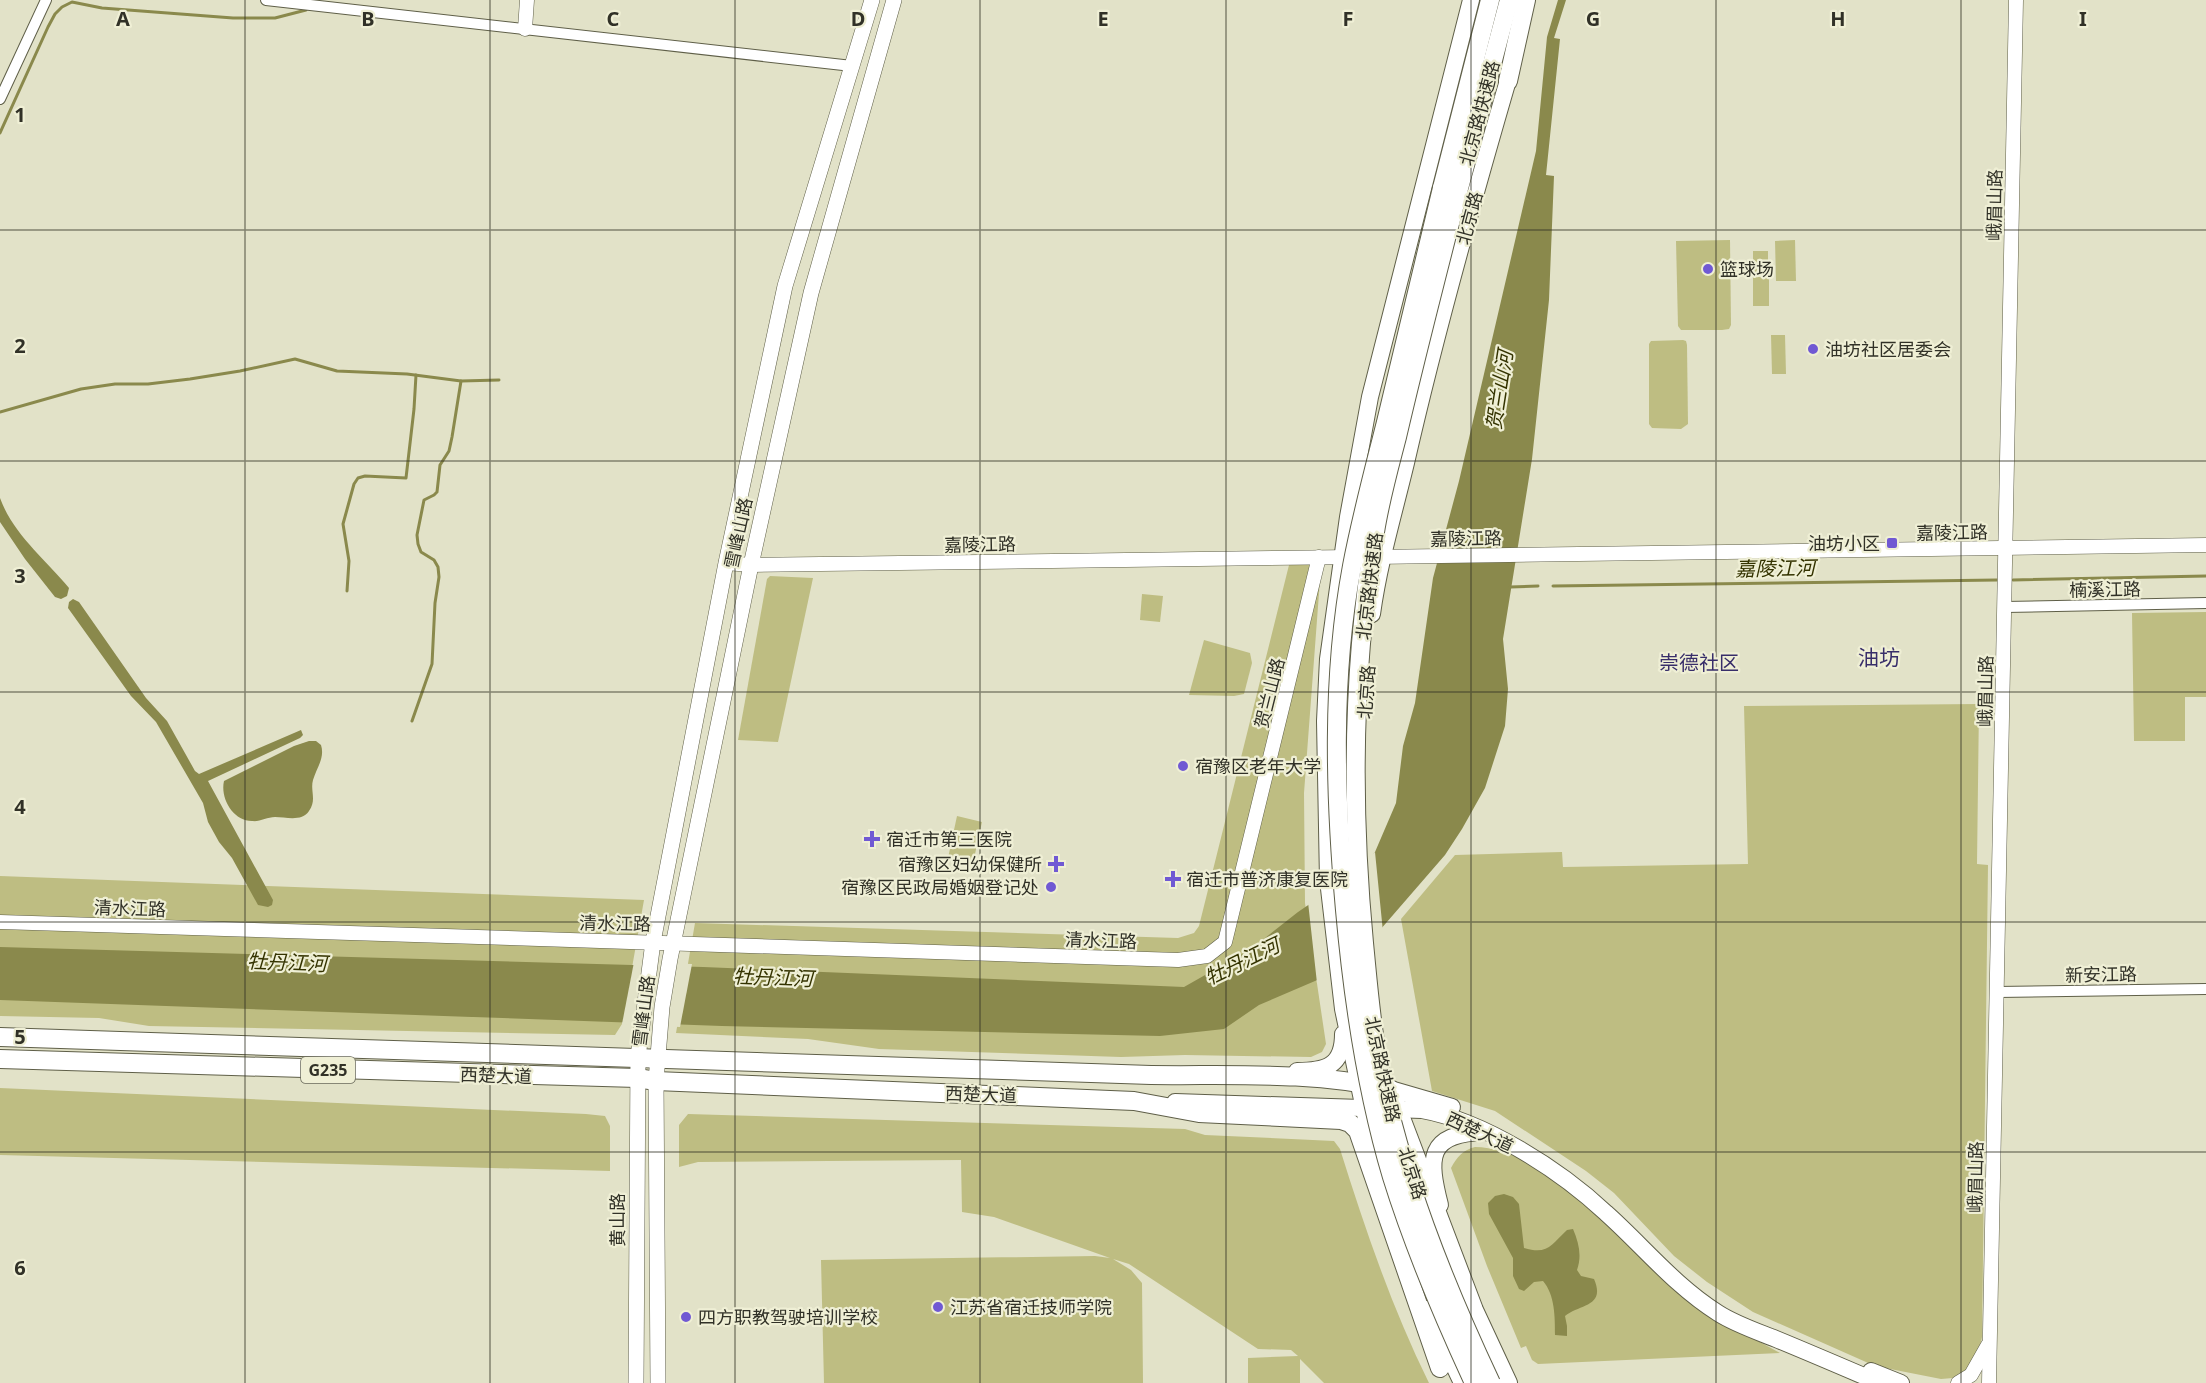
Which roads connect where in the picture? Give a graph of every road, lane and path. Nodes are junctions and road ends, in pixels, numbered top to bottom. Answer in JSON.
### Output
{"nodes":[{"id":1,"x":46,"y":0,"type":"edge"},
{"id":2,"x":266,"y":0,"type":"edge"},
{"id":3,"x":527,"y":0,"type":"edge"},
{"id":4,"x":872,"y":0,"type":"edge"},
{"id":5,"x":894,"y":0,"type":"edge"},
{"id":6,"x":1471,"y":0,"type":"edge"},
{"id":7,"x":1490,"y":0,"type":"edge"},
{"id":8,"x":1509,"y":0,"type":"edge"},
{"id":9,"x":1526,"y":0,"type":"edge"},
{"id":10,"x":1532,"y":0,"type":"edge"},
{"id":11,"x":2016,"y":0,"type":"edge"},
{"id":12,"x":525,"y":30,"type":"junction"},
{"id":13,"x":852,"y":66,"type":"junction"},
{"id":14,"x":1508,"y":81,"type":"junction"},
{"id":15,"x":0,"y":99,"type":"edge"},
{"id":16,"x":1450,"y":190,"type":"junction"},
{"id":17,"x":2206,"y":544,"type":"edge"},
{"id":18,"x":2006,"y":549,"type":"junction"},
{"id":19,"x":1319,"y":557,"type":"junction"},
{"id":20,"x":1342,"y":557,"type":"junction"},
{"id":21,"x":1383,"y":557,"type":"junction"},
{"id":22,"x":726,"y":563,"type":"junction"},
{"id":23,"x":751,"y":565,"type":"junction"},
{"id":24,"x":2206,"y":603,"type":"edge"},
{"id":25,"x":2005,"y":608,"type":"junction"},
{"id":26,"x":0,"y":922,"type":"edge"},
{"id":27,"x":653,"y":942,"type":"junction"},
{"id":28,"x":1225,"y":942,"type":"joint"},
{"id":29,"x":672,"y":943,"type":"junction"},
{"id":30,"x":2206,"y":989,"type":"edge"},
{"id":31,"x":1997,"y":992,"type":"junction"},
{"id":32,"x":1342,"y":1009,"type":"junction"},
{"id":33,"x":0,"y":1037,"type":"edge"},
{"id":34,"x":638,"y":1057,"type":"junction"},
{"id":35,"x":0,"y":1059,"type":"edge"},
{"id":36,"x":657,"y":1060,"type":"junction"},
{"id":37,"x":1133,"y":1075,"type":"junction"},
{"id":38,"x":637,"y":1078,"type":"junction"},
{"id":39,"x":656,"y":1081,"type":"junction"},
{"id":40,"x":1357,"y":1081,"type":"junction"},
{"id":41,"x":1390,"y":1089,"type":"junction"},
{"id":42,"x":1134,"y":1101,"type":"junction"},
{"id":43,"x":1362,"y":1109,"type":"junction"},
{"id":44,"x":1396,"y":1109,"type":"junction"},
{"id":45,"x":1483,"y":1132,"type":"junction"},
{"id":46,"x":1386,"y":1199,"type":"junction"},
{"id":47,"x":1456,"y":1264,"type":"junction"},
{"id":48,"x":1421,"y":1312,"type":"junction"},
{"id":49,"x":1990,"y":1340,"type":"junction"},
{"id":50,"x":1443,"y":1375,"type":"edge"},
{"id":51,"x":636,"y":1383,"type":"edge"},
{"id":52,"x":658,"y":1383,"type":"edge"},
{"id":53,"x":1462,"y":1383,"type":"edge"},
{"id":54,"x":1474,"y":1383,"type":"edge"},
{"id":55,"x":1491,"y":1383,"type":"edge"},
{"id":56,"x":1498,"y":1383,"type":"edge"},
{"id":57,"x":1508,"y":1383,"type":"edge"},
{"id":58,"x":1880,"y":1383,"type":"edge"},
{"id":59,"x":1901,"y":1383,"type":"edge"},
{"id":60,"x":1958,"y":1383,"type":"edge"},
{"id":61,"x":1989,"y":1383,"type":"edge"},
{"id":62,"x":1997,"y":1383,"type":"edge"}],
"edges":[{"from":1,"to":15,"type":"street"},
{"from":2,"to":12,"type":"street"},
{"from":3,"to":12,"type":"street"},
{"from":4,"to":13,"type":"main road","name":"雪峰山路"},
{"from":5,"to":23,"type":"main road","name":"雪峰山路"},
{"from":6,"to":20,"type":"main road","name":"北京路"},
{"from":7,"to":16,"type":"highway","name":"北京路快速路"},
{"from":8,"to":16,"type":"highway","name":"北京路快速路"},
{"from":9,"to":14,"type":"highway"},
{"from":10,"to":14,"type":"main road","name":"北京路"},
{"from":11,"to":18,"type":"street","name":"峨眉山路"},
{"from":12,"to":13,"type":"street"},
{"from":13,"to":22,"type":"main road","name":"雪峰山路"},
{"from":14,"to":21,"type":"main road","name":"北京路"},
{"from":16,"to":54,"type":"highway","name":"北京路快速路","bridge":true},
{"from":16,"to":55,"type":"highway","name":"北京路快速路","bridge":true},
{"from":17,"to":18,"type":"street","name":"嘉陵江路"},
{"from":18,"to":21,"type":"street","name":"嘉陵江路"},
{"from":18,"to":25,"type":"street","name":"峨眉山路"},
{"from":19,"to":20,"type":"street","name":"嘉陵江路"},
{"from":19,"to":23,"type":"street","name":"嘉陵江路"},
{"from":19,"to":28,"type":"street","name":"贺兰山路"},
{"from":20,"to":21,"type":"street","name":"嘉陵江路"},
{"from":20,"to":32,"type":"main road","name":"北京路"},
{"from":21,"to":41,"type":"main road","name":"北京路","bridge":true},
{"from":22,"to":23,"type":"street","name":"嘉陵江路"},
{"from":22,"to":27,"type":"main road","name":"雪峰山路"},
{"from":23,"to":29,"type":"main road","name":"雪峰山路"},
{"from":24,"to":25,"type":"street","name":"楠溪江路"},
{"from":25,"to":31,"type":"street","name":"峨眉山路"},
{"from":26,"to":27,"type":"street","name":"清水江路"},
{"from":27,"to":29,"type":"street","name":"清水江路"},
{"from":27,"to":34,"type":"main road","name":"雪峰山路"},
{"from":28,"to":29,"type":"street","name":"清水江路"},
{"from":29,"to":36,"type":"main road","name":"雪峰山路"},
{"from":30,"to":31,"type":"street","name":"新安江路"},
{"from":31,"to":49,"type":"street","name":"峨眉山路"},
{"from":32,"to":37,"type":"main road"},
{"from":32,"to":40,"type":"main road","name":"北京路"},
{"from":33,"to":34,"type":"highway","name":"西楚大道","number":"G235"},
{"from":34,"to":36,"type":"highway","number":"G235"},
{"from":34,"to":38,"type":"main road","name":"黄山路"},
{"from":35,"to":38,"type":"highway","name":"西楚大道","number":"G235"},
{"from":36,"to":37,"type":"highway","name":"西楚大道"},
{"from":36,"to":39,"type":"main road","name":"雪峰山路"},
{"from":37,"to":40,"type":"highway","name":"西楚大道"},
{"from":38,"to":39,"type":"highway","name":"西楚大道","number":"G235"},
{"from":38,"to":51,"type":"main road","name":"黄山路"},
{"from":39,"to":42,"type":"highway","name":"西楚大道"},
{"from":39,"to":52,"type":"main road"},
{"from":40,"to":41,"type":"highway","name":"西楚大道"},
{"from":40,"to":43,"type":"main road","name":"北京路"},
{"from":41,"to":44,"type":"highway"},
{"from":41,"to":59,"type":"main road","name":"西楚大道"},
{"from":42,"to":43,"type":"main road","name":"西楚大道"},
{"from":42,"to":48,"type":"highway"},
{"from":43,"to":44,"type":"main road","name":"西楚大道"},
{"from":43,"to":46,"type":"main road","name":"北京路"},
{"from":44,"to":45,"type":"main road","name":"西楚大道"},
{"from":44,"to":47,"type":"highway"},
{"from":44,"to":56,"type":"main road","name":"北京路"},
{"from":45,"to":47,"type":"main road"},
{"from":45,"to":58,"type":"main road","name":"西楚大道"},
{"from":46,"to":48,"type":"highway"},
{"from":46,"to":53,"type":"main road","name":"北京路"},
{"from":47,"to":57,"type":"highway"},
{"from":48,"to":50,"type":"highway"},
{"from":49,"to":60,"type":"street"},
{"from":49,"to":61,"type":"street","name":"峨眉山路"},
{"from":49,"to":62,"type":"street"}]}
